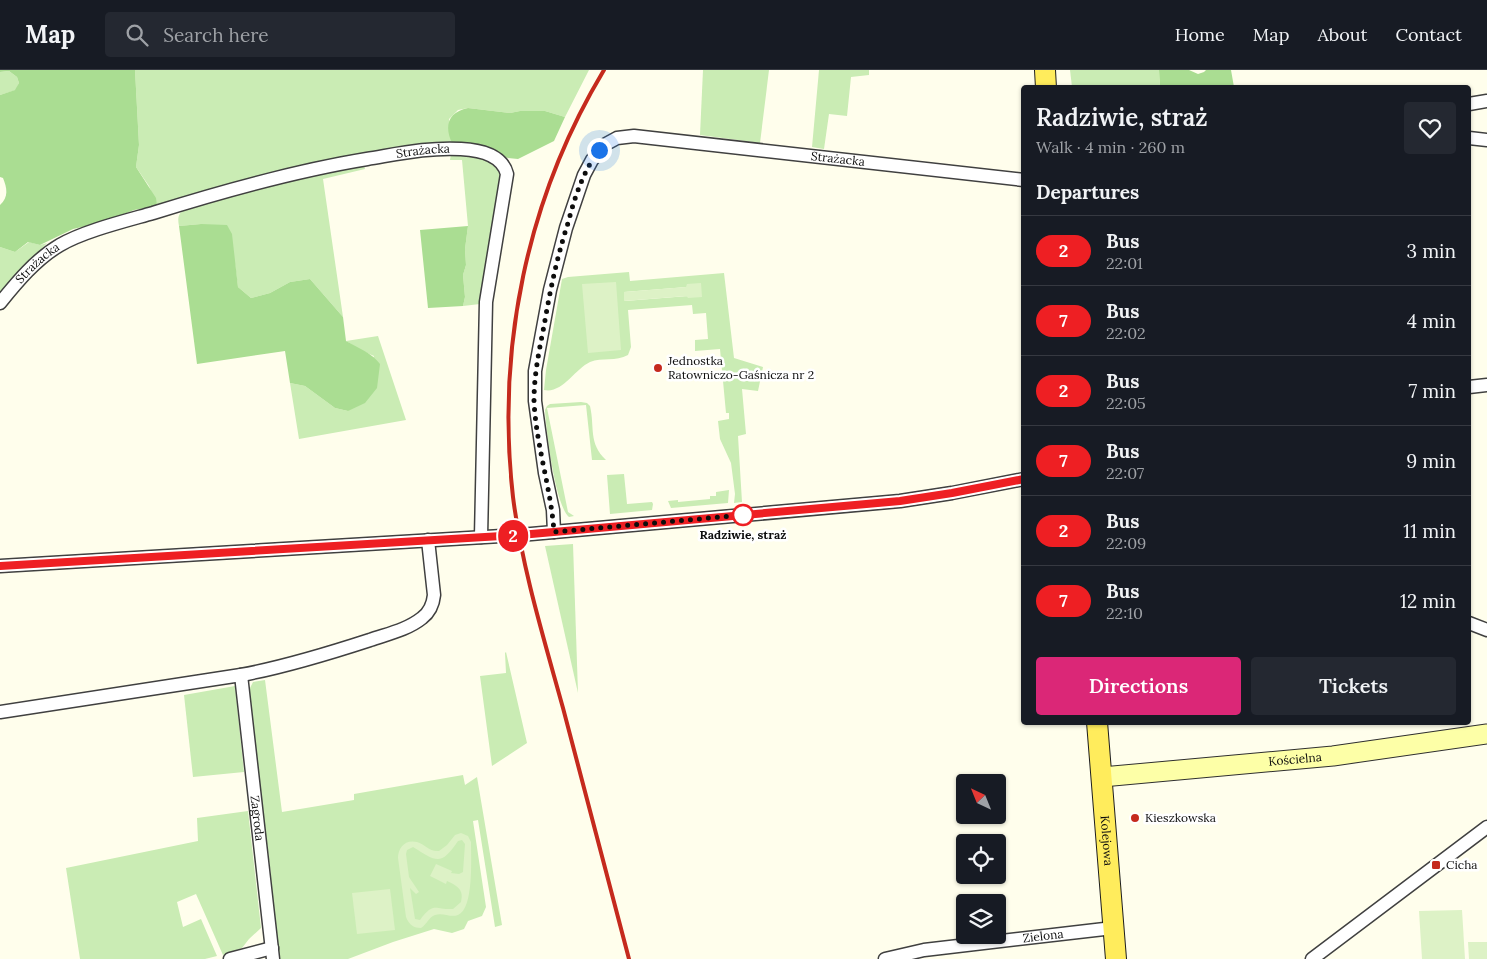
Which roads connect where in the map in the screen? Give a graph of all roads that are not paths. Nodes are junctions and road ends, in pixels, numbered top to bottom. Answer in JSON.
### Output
{"nodes":[{"id":1,"x":1045,"y":70,"type":"edge"},
{"id":2,"x":1046,"y":85,"type":"edge"},
{"id":3,"x":1487,"y":101,"type":"edge"},
{"id":4,"x":1471,"y":104,"type":"edge"},
{"id":5,"x":1471,"y":138,"type":"edge"},
{"id":6,"x":1487,"y":140,"type":"edge"},
{"id":7,"x":1021,"y":180,"type":"edge"},
{"id":8,"x":0,"y":303,"type":"edge"},
{"id":9,"x":1487,"y":385,"type":"edge"},
{"id":10,"x":1471,"y":387,"type":"edge"},
{"id":11,"x":1021,"y":480,"type":"edge"},
{"id":12,"x":554,"y":532,"type":"junction"},
{"id":13,"x":481,"y":537,"type":"junction"},
{"id":14,"x":428,"y":540,"type":"junction"},
{"id":15,"x":0,"y":566,"type":"edge"},
{"id":16,"x":1471,"y":624,"type":"edge"},
{"id":17,"x":1487,"y":630,"type":"edge"},
{"id":18,"x":241,"y":675,"type":"junction"},
{"id":19,"x":0,"y":712,"type":"edge"},
{"id":20,"x":1097,"y":725,"type":"edge"},
{"id":21,"x":1487,"y":734,"type":"edge"},
{"id":22,"x":1102,"y":777,"type":"junction"},
{"id":23,"x":1487,"y":827,"type":"edge"},
{"id":24,"x":1113,"y":928,"type":"junction"},
{"id":25,"x":273,"y":953,"type":"edge"},
{"id":26,"x":230,"y":959,"type":"edge"},
{"id":27,"x":885,"y":959,"type":"edge"},
{"id":28,"x":1116,"y":959,"type":"edge"},
{"id":29,"x":1312,"y":959,"type":"edge"}],
"edges":[{"from":1,"to":2,"type":"main road"},
{"from":3,"to":4,"type":"street"},
{"from":5,"to":6,"type":"street"},
{"from":7,"to":12,"type":"street","name":"Strażacka"},
{"from":8,"to":13,"type":"street","name":"Strażacka"},
{"from":9,"to":10,"type":"street"},
{"from":11,"to":12,"type":"street"},
{"from":12,"to":13,"type":"street"},
{"from":13,"to":14,"type":"street"},
{"from":14,"to":15,"type":"street"},
{"from":14,"to":18,"type":"street"},
{"from":16,"to":17,"type":"street"},
{"from":18,"to":19,"type":"street"},
{"from":18,"to":25,"type":"street","name":"Zagroda"},
{"from":20,"to":22,"type":"main road","name":"Kolejowa"},
{"from":21,"to":22,"type":"main road","name":"Kościelna"},
{"from":22,"to":24,"type":"main road","name":"Kolejowa"},
{"from":23,"to":29,"type":"street"},
{"from":24,"to":27,"type":"street","name":"Zielona"},
{"from":24,"to":28,"type":"main road","name":"Kolejowa"},
{"from":25,"to":26,"type":"street"}]}
